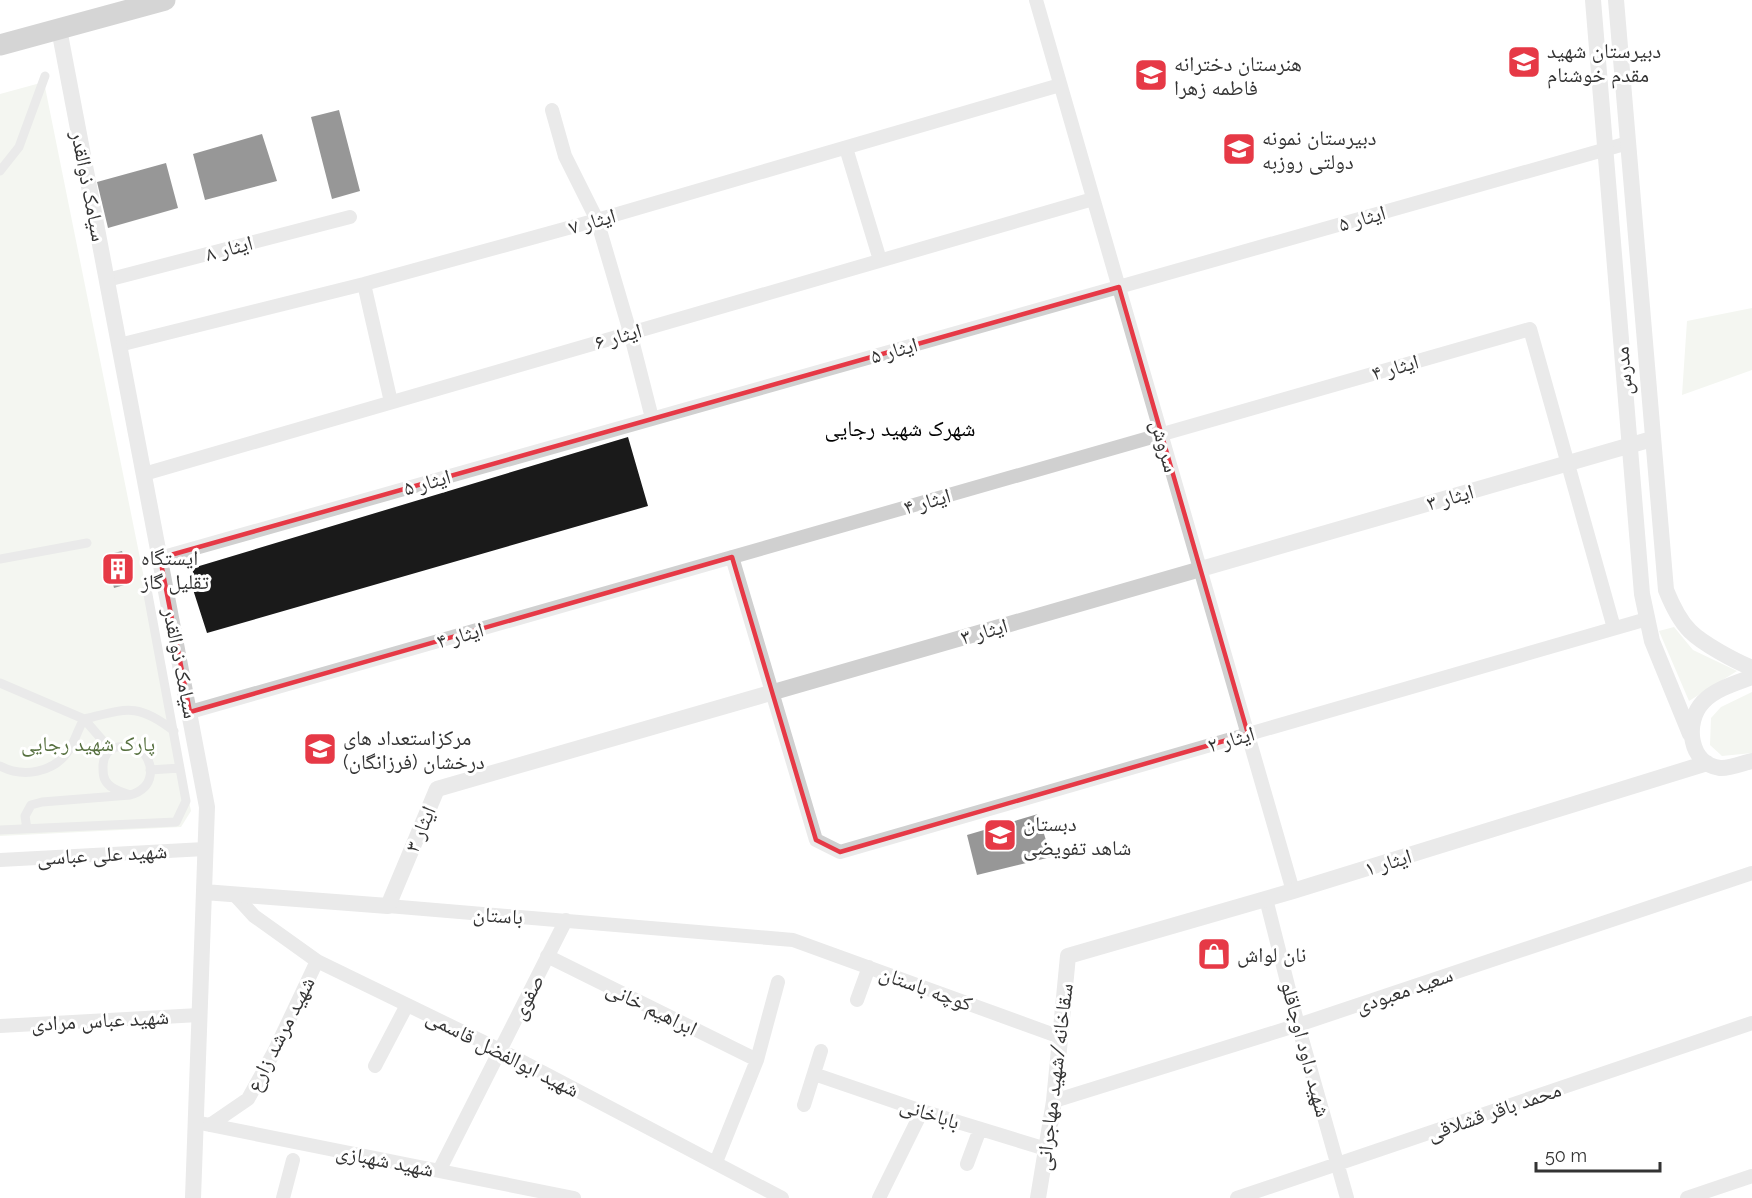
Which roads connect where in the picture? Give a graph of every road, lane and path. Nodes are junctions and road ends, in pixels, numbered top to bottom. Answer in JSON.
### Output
{"nodes":[{"id":1,"x":165,"y":0,"type":"edge"},
{"id":2,"x":1036,"y":0,"type":"edge"},
{"id":3,"x":1593,"y":0,"type":"edge"},
{"id":4,"x":1616,"y":0,"type":"edge"},
{"id":5,"x":59,"y":29,"type":"junction"},
{"id":6,"x":0,"y":45,"type":"edge"},
{"id":7,"x":45,"y":76,"type":"dead end"},
{"id":8,"x":1060,"y":85,"type":"junction"},
{"id":9,"x":552,"y":110,"type":"dead end"},
{"id":10,"x":1628,"y":143,"type":"junction"},
{"id":11,"x":846,"y":148,"type":"junction"},
{"id":12,"x":1605,"y":150,"type":"junction"},
{"id":13,"x":0,"y":171,"type":"edge"},
{"id":14,"x":1093,"y":199,"type":"junction"},
{"id":15,"x":350,"y":217,"type":"dead end"},
{"id":16,"x":597,"y":220,"type":"junction"},
{"id":17,"x":880,"y":260,"type":"junction"},
{"id":18,"x":107,"y":280,"type":"junction"},
{"id":19,"x":364,"y":284,"type":"junction"},
{"id":20,"x":1119,"y":287,"type":"junction"},
{"id":21,"x":630,"y":332,"type":"junction"},
{"id":22,"x":119,"y":345,"type":"junction"},
{"id":23,"x":391,"y":402,"type":"junction"},
{"id":24,"x":652,"y":418,"type":"junction"},
{"id":25,"x":1161,"y":434,"type":"junction"},
{"id":26,"x":1652,"y":439,"type":"junction"},
{"id":27,"x":1629,"y":446,"type":"junction"},
{"id":28,"x":1568,"y":463,"type":"junction"},
{"id":29,"x":144,"y":474,"type":"junction"},
{"id":30,"x":87,"y":543,"type":"dead end"},
{"id":31,"x":732,"y":557,"type":"junction"},
{"id":32,"x":160,"y":558,"type":"junction"},
{"id":33,"x":0,"y":559,"type":"edge"},
{"id":34,"x":1200,"y":569,"type":"junction"},
{"id":35,"x":147,"y":589,"type":"dead end"},
{"id":36,"x":1647,"y":619,"type":"junction"},
{"id":37,"x":1614,"y":628,"type":"junction"},
{"id":38,"x":1752,"y":668,"type":"edge"},
{"id":39,"x":1752,"y":677,"type":"edge"},
{"id":40,"x":0,"y":683,"type":"edge"},
{"id":41,"x":772,"y":693,"type":"junction"},
{"id":42,"x":190,"y":712,"type":"junction"},
{"id":43,"x":84,"y":719,"type":"junction"},
{"id":44,"x":174,"y":731,"type":"junction"},
{"id":45,"x":1248,"y":734,"type":"junction"},
{"id":46,"x":1690,"y":734,"type":"junction"},
{"id":47,"x":110,"y":749,"type":"junction"},
{"id":48,"x":1752,"y":762,"type":"edge"},
{"id":49,"x":1707,"y":763,"type":"junction"},
{"id":50,"x":0,"y":766,"type":"edge"},
{"id":51,"x":180,"y":768,"type":"junction"},
{"id":52,"x":150,"y":770,"type":"junction"},
{"id":53,"x":130,"y":795,"type":"junction"},
{"id":54,"x":27,"y":828,"type":"junction"},
{"id":55,"x":0,"y":830,"type":"edge"},
{"id":56,"x":205,"y":849,"type":"junction"},
{"id":57,"x":0,"y":860,"type":"edge"},
{"id":58,"x":1752,"y":873,"type":"edge"},
{"id":59,"x":1293,"y":891,"type":"junction"},
{"id":60,"x":204,"y":892,"type":"junction"},
{"id":61,"x":234,"y":894,"type":"junction"},
{"id":62,"x":1266,"y":899,"type":"junction"},
{"id":63,"x":388,"y":906,"type":"junction"},
{"id":64,"x":566,"y":920,"type":"junction"},
{"id":65,"x":793,"y":940,"type":"joint"},
{"id":66,"x":547,"y":956,"type":"junction"},
{"id":67,"x":1068,"y":956,"type":"joint"},
{"id":68,"x":317,"y":961,"type":"junction"},
{"id":69,"x":869,"y":967,"type":"junction"},
{"id":70,"x":778,"y":982,"type":"dead end"},
{"id":71,"x":857,"y":1000,"type":"dead end"},
{"id":72,"x":407,"y":1005,"type":"junction"},
{"id":73,"x":199,"y":1015,"type":"junction"},
{"id":74,"x":1752,"y":1023,"type":"edge"},
{"id":75,"x":1298,"y":1025,"type":"junction"},
{"id":76,"x":0,"y":1026,"type":"edge"},
{"id":77,"x":1060,"y":1037,"type":"junction"},
{"id":78,"x":500,"y":1050,"type":"junction"},
{"id":79,"x":821,"y":1051,"type":"dead end"},
{"id":80,"x":757,"y":1060,"type":"junction"},
{"id":81,"x":375,"y":1066,"type":"dead end"},
{"id":82,"x":814,"y":1074,"type":"junction"},
{"id":83,"x":1054,"y":1101,"type":"junction"},
{"id":84,"x":804,"y":1105,"type":"dead end"},
{"id":85,"x":922,"y":1111,"type":"junction"},
{"id":86,"x":202,"y":1123,"type":"junction"},
{"id":87,"x":980,"y":1129,"type":"junction"},
{"id":88,"x":1046,"y":1149,"type":"junction"},
{"id":89,"x":293,"y":1160,"type":"dead end"},
{"id":90,"x":716,"y":1162,"type":"junction"},
{"id":91,"x":966,"y":1164,"type":"dead end"},
{"id":92,"x":1338,"y":1164,"type":"junction"},
{"id":93,"x":439,"y":1171,"type":"junction"},
{"id":94,"x":1752,"y":1176,"type":"edge"},
{"id":95,"x":193,"y":1198,"type":"edge"},
{"id":96,"x":283,"y":1198,"type":"edge"},
{"id":97,"x":574,"y":1198,"type":"edge"},
{"id":98,"x":782,"y":1198,"type":"edge"},
{"id":99,"x":879,"y":1198,"type":"edge"},
{"id":100,"x":1038,"y":1198,"type":"edge"},
{"id":101,"x":1237,"y":1198,"type":"edge"},
{"id":102,"x":1347,"y":1198,"type":"edge"},
{"id":103,"x":1687,"y":1198,"type":"edge"}],
"edges":[{"from":1,"to":5,"type":"highway"},
{"from":2,"to":8,"type":"street","name":"سروش"},
{"from":3,"to":12,"type":"street","name":"مدرس"},
{"from":4,"to":10,"type":"street","name":"مدرس"},
{"from":5,"to":6,"type":"highway"},
{"from":5,"to":18,"type":"street","name":"سیامک ذوالقدر"},
{"from":7,"to":13,"type":"street"},
{"from":8,"to":11,"type":"street","name":"ایثار ۷"},
{"from":8,"to":14,"type":"street","name":"سروش"},
{"from":9,"to":16,"type":"street"},
{"from":10,"to":12,"type":"street","name":"ایثار ۵"},
{"from":10,"to":26,"type":"street","name":"مدرس"},
{"from":11,"to":16,"type":"street","name":"ایثار ۷"},
{"from":11,"to":17,"type":"street"},
{"from":12,"to":20,"type":"street","name":"ایثار ۵"},
{"from":12,"to":27,"type":"street","name":"مدرس"},
{"from":14,"to":17,"type":"street","name":"ایثار ۶"},
{"from":14,"to":20,"type":"street","name":"سروش"},
{"from":15,"to":18,"type":"street","name":"ایثار ۸"},
{"from":16,"to":19,"type":"street","name":"ایثار ۷"},
{"from":16,"to":21,"type":"street"},
{"from":17,"to":21,"type":"street","name":"ایثار ۶"},
{"from":18,"to":22,"type":"street","name":"سیامک ذوالقدر"},
{"from":19,"to":22,"type":"street","name":"ایثار ۷"},
{"from":19,"to":23,"type":"street"},
{"from":20,"to":24,"type":"street","name":"ایثار ۵"},
{"from":20,"to":25,"type":"street","name":"سروش"},
{"from":21,"to":23,"type":"street","name":"ایثار ۶"},
{"from":21,"to":24,"type":"street"},
{"from":22,"to":29,"type":"street","name":"سیامک ذوالقدر"},
{"from":23,"to":29,"type":"street","name":"ایثار ۶"},
{"from":24,"to":32,"type":"street","name":"ایثار ۵"},
{"from":25,"to":28,"type":"street","name":"ایثار ۴"},
{"from":25,"to":31,"type":"street","name":"ایثار ۴"},
{"from":25,"to":34,"type":"street","name":"سروش"},
{"from":26,"to":27,"type":"street","name":"ایثار ۳"},
{"from":26,"to":38,"type":"street","name":"مدرس"},
{"from":27,"to":28,"type":"street","name":"ایثار ۳"},
{"from":27,"to":36,"type":"street","name":"مدرس"},
{"from":28,"to":34,"type":"street","name":"ایثار ۳"},
{"from":28,"to":37,"type":"street"},
{"from":29,"to":32,"type":"street","name":"سیامک ذوالقدر"},
{"from":30,"to":33,"type":"street"},
{"from":31,"to":41,"type":"street"},
{"from":31,"to":42,"type":"street","name":"ایثار ۴"},
{"from":32,"to":42,"type":"street","name":"سیامک ذوالقدر"},
{"from":34,"to":41,"type":"street","name":"ایثار ۳"},
{"from":34,"to":45,"type":"street","name":"سروش"},
{"from":35,"to":44,"type":"street"},
{"from":36,"to":37,"type":"street","name":"ایثار ۲"},
{"from":36,"to":46,"type":"street","name":"مدرس"},
{"from":37,"to":45,"type":"street","name":"ایثار ۲"},
{"from":39,"to":46,"type":"street"},
{"from":40,"to":43,"type":"street"},
{"from":41,"to":45,"type":"street","name":"ایثار ۲"},
{"from":41,"to":63,"type":"street","name":"ایثار ۳"},
{"from":42,"to":56,"type":"street","name":"سیامک ذوالقدر"},
{"from":43,"to":44,"type":"street"},
{"from":43,"to":47,"type":"street"},
{"from":43,"to":50,"type":"street"},
{"from":44,"to":51,"type":"street"},
{"from":45,"to":59,"type":"street","name":"سروش"},
{"from":46,"to":49,"type":"street","name":"مدرس"},
{"from":47,"to":52,"type":"street"},
{"from":47,"to":53,"type":"street"},
{"from":48,"to":49,"type":"street"},
{"from":49,"to":59,"type":"street","name":"ایثار ۱"},
{"from":51,"to":52,"type":"street"},
{"from":51,"to":54,"type":"street"},
{"from":52,"to":53,"type":"street"},
{"from":53,"to":54,"type":"street"},
{"from":54,"to":55,"type":"street"},
{"from":56,"to":57,"type":"street","name":"شهید علی عباسی"},
{"from":56,"to":60,"type":"street","name":"سیامک ذوالقدر"},
{"from":58,"to":75,"type":"street","name":"سعید معبودی"},
{"from":59,"to":62,"type":"street","name":"ایثار ۱"},
{"from":60,"to":61,"type":"street","name":"باستان"},
{"from":60,"to":73,"type":"street","name":"سیامک ذوالقدر"},
{"from":61,"to":63,"type":"street","name":"باستان"},
{"from":61,"to":68,"type":"street","name":"شهید ابوالفضل قاسمی"},
{"from":62,"to":67,"type":"street","name":"ایثار ۱"},
{"from":62,"to":75,"type":"street","name":"شهید داود اوجاقلو"},
{"from":63,"to":64,"type":"street","name":"باستان"},
{"from":64,"to":65,"type":"street","name":"باستان"},
{"from":64,"to":66,"type":"street","name":"صفوی"},
{"from":65,"to":69,"type":"street","name":"کوچه باستان"},
{"from":66,"to":78,"type":"street","name":"صفوی"},
{"from":66,"to":80,"type":"street","name":"ابراهیم خانی"},
{"from":67,"to":77,"type":"street","name":"سقاخانه/شهید مهاجرانی"},
{"from":68,"to":72,"type":"street","name":"شهید ابوالفضل قاسمی"},
{"from":68,"to":86,"type":"street","name":"شهید مرشد زارع"},
{"from":69,"to":71,"type":"street"},
{"from":69,"to":77,"type":"street","name":"کوچه باستان"},
{"from":70,"to":80,"type":"street"},
{"from":72,"to":78,"type":"street","name":"شهید ابوالفضل قاسمی"},
{"from":72,"to":81,"type":"street"},
{"from":73,"to":76,"type":"street","name":"شهید عباس مرادی"},
{"from":73,"to":86,"type":"street","name":"سیامک ذوالقدر"},
{"from":74,"to":92,"type":"street","name":"محمد باقر قشلاقی"},
{"from":75,"to":83,"type":"street","name":"سعید معبودی"},
{"from":75,"to":92,"type":"street","name":"شهید داود اوجاقلو"},
{"from":77,"to":83,"type":"street","name":"سقاخانه/شهید مهاجرانی"},
{"from":78,"to":90,"type":"street","name":"شهید ابوالفضل قاسمی"},
{"from":78,"to":93,"type":"street","name":"صفوی"},
{"from":79,"to":82,"type":"street"},
{"from":80,"to":90,"type":"street"},
{"from":82,"to":84,"type":"street"},
{"from":82,"to":85,"type":"street","name":"باباخانی"},
{"from":83,"to":88,"type":"street","name":"سقاخانه/شهید مهاجرانی"},
{"from":85,"to":87,"type":"street","name":"باباخانی"},
{"from":85,"to":99,"type":"street"},
{"from":86,"to":93,"type":"street","name":"شهید شهبازی"},
{"from":86,"to":95,"type":"street","name":"سیامک ذوالقدر"},
{"from":87,"to":88,"type":"street","name":"باباخانی"},
{"from":87,"to":91,"type":"street"},
{"from":88,"to":100,"type":"street","name":"سقاخانه/شهید مهاجرانی"},
{"from":89,"to":96,"type":"street"},
{"from":90,"to":98,"type":"street","name":"شهید ابوالفضل قاسمی"},
{"from":92,"to":101,"type":"street","name":"محمد باقر قشلاقی"},
{"from":92,"to":102,"type":"street","name":"شهید داود اوجاقلو"},
{"from":93,"to":97,"type":"street","name":"شهید شهبازی"},
{"from":94,"to":103,"type":"street"}]}
